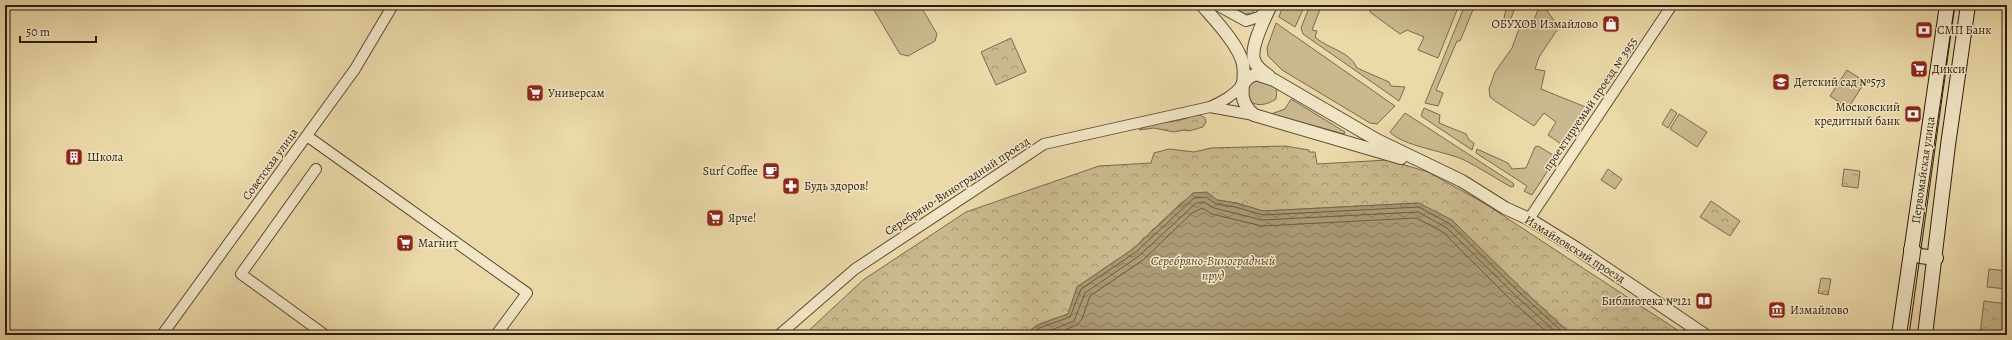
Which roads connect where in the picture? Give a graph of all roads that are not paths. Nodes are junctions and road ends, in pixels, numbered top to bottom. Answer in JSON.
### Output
{"nodes":[{"id":1,"x":393,"y":5,"type":"edge"},
{"id":2,"x":1202,"y":5,"type":"edge"},
{"id":3,"x":1217,"y":5,"type":"edge"},
{"id":4,"x":1672,"y":5,"type":"edge"},
{"id":5,"x":1947,"y":5,"type":"edge"},
{"id":6,"x":1968,"y":5,"type":"edge"},
{"id":7,"x":1271,"y":6,"type":"edge"},
{"id":8,"x":1274,"y":80,"type":"junction"},
{"id":9,"x":1242,"y":85,"type":"junction"},
{"id":10,"x":1210,"y":107,"type":"junction"},
{"id":11,"x":1254,"y":116,"type":"junction"},
{"id":12,"x":307,"y":136,"type":"junction"},
{"id":13,"x":316,"y":169,"type":"dead end"},
{"id":14,"x":1462,"y":181,"type":"junction"},
{"id":15,"x":1529,"y":218,"type":"junction"},
{"id":16,"x":1911,"y":250,"type":"junction"},
{"id":17,"x":1936,"y":258,"type":"junction"},
{"id":18,"x":162,"y":335,"type":"edge"},
{"id":19,"x":324,"y":335,"type":"edge"},
{"id":20,"x":496,"y":335,"type":"edge"},
{"id":21,"x":779,"y":335,"type":"edge"},
{"id":22,"x":1706,"y":335,"type":"edge"},
{"id":23,"x":1899,"y":335,"type":"edge"},
{"id":24,"x":1925,"y":335,"type":"edge"}],
"edges":[{"from":1,"to":12,"type":"street","name":"Советская улица"},
{"from":2,"to":9,"type":"street"},
{"from":3,"to":7,"type":"street"},
{"from":4,"to":15,"type":"street","name":"проектируемый проезд № 3955"},
{"from":5,"to":16,"type":"main road","name":"Первомайская улица"},
{"from":6,"to":17,"type":"main road","name":"Первомайская улица"},
{"from":7,"to":8,"type":"street"},
{"from":8,"to":9,"type":"street","name":"Измайловский проезд"},
{"from":8,"to":14,"type":"street","name":"Измайловский проезд"},
{"from":9,"to":10,"type":"street","name":"Серебряно-Виноградный проезд"},
{"from":9,"to":11,"type":"street"},
{"from":10,"to":11,"type":"street","name":"Измайловский проезд"},
{"from":10,"to":21,"type":"street","name":"Серебряно-Виноградный проезд"},
{"from":11,"to":14,"type":"street","name":"Измайловский проезд"},
{"from":12,"to":18,"type":"street","name":"Советская улица"},
{"from":12,"to":20,"type":"street"},
{"from":13,"to":19,"type":"street"},
{"from":14,"to":15,"type":"street","name":"Измайловский проезд"},
{"from":15,"to":22,"type":"street","name":"Измайловский проезд"},
{"from":16,"to":17,"type":"main road"},
{"from":16,"to":23,"type":"main road","name":"Первомайская улица"},
{"from":17,"to":24,"type":"main road","name":"Первомайская улица"}]}
